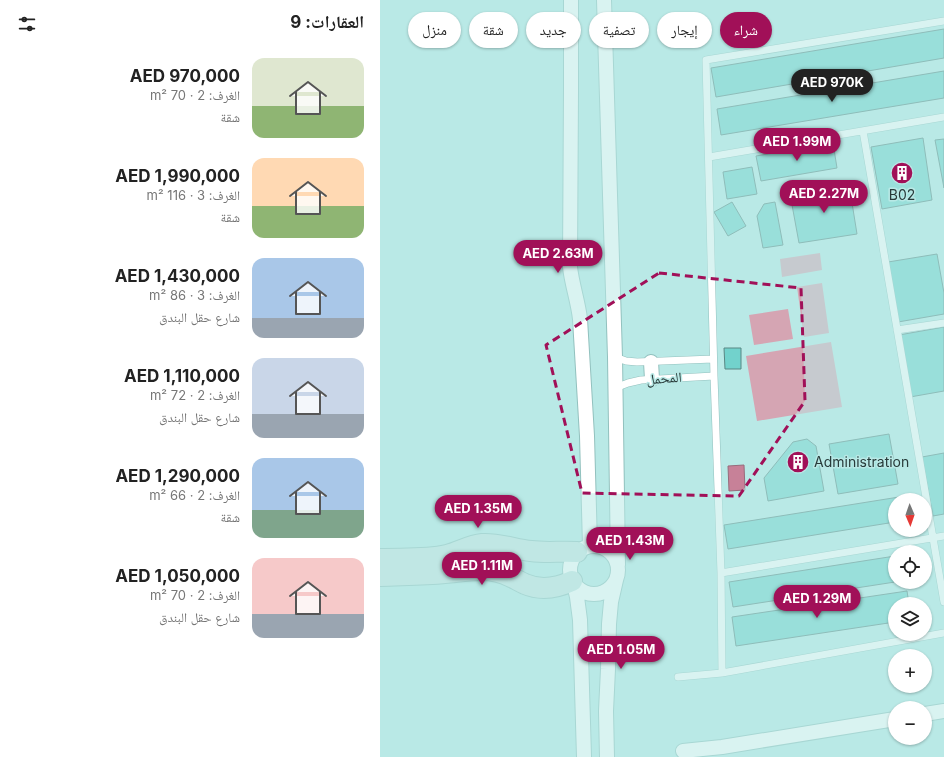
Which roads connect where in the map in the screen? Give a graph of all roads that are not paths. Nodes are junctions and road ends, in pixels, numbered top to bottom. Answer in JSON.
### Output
{"nodes":[{"id":1,"x":571,"y":0,"type":"edge"},
{"id":2,"x":604,"y":0,"type":"edge"},
{"id":3,"x":944,"y":21,"type":"edge"},
{"id":4,"x":944,"y":117,"type":"edge"},
{"id":5,"x":863,"y":131,"type":"junction"},
{"id":6,"x":709,"y":157,"type":"junction"},
{"id":7,"x":944,"y":323,"type":"edge"},
{"id":8,"x":897,"y":330,"type":"junction"},
{"id":9,"x":615,"y":357,"type":"junction"},
{"id":10,"x":713,"y":359,"type":"junction"},
{"id":11,"x":652,"y":362,"type":"junction"},
{"id":12,"x":714,"y":376,"type":"junction"},
{"id":13,"x":652,"y":379,"type":"junction"},
{"id":14,"x":615,"y":388,"type":"junction"},
{"id":15,"x":944,"y":536,"type":"edge"},
{"id":16,"x":933,"y":538,"type":"junction"},
{"id":17,"x":584,"y":549,"type":"junction"},
{"id":18,"x":380,"y":559,"type":"edge"},
{"id":19,"x":618,"y":565,"type":"junction"},
{"id":20,"x":721,"y":573,"type":"junction"},
{"id":21,"x":380,"y":576,"type":"edge"},
{"id":22,"x":616,"y":580,"type":"junction"},
{"id":23,"x":573,"y":583,"type":"junction"},
{"id":24,"x":944,"y":602,"type":"edge"},
{"id":25,"x":944,"y":633,"type":"edge"},
{"id":26,"x":722,"y":673,"type":"junction"},
{"id":27,"x":678,"y":677,"type":"dead end"},
{"id":28,"x":944,"y":711,"type":"edge"},
{"id":29,"x":932,"y":713,"type":"edge"},
{"id":30,"x":888,"y":720,"type":"edge"},
{"id":31,"x":683,"y":751,"type":"dead end"},
{"id":32,"x":722,"y":752,"type":"edge"},
{"id":33,"x":584,"y":757,"type":"edge"},
{"id":34,"x":607,"y":757,"type":"edge"}],
"edges":[{"from":1,"to":17,"type":"street"},
{"from":2,"to":9,"type":"street"},
{"from":3,"to":6,"type":"lane"},
{"from":4,"to":5,"type":"lane"},
{"from":5,"to":6,"type":"lane"},
{"from":5,"to":8,"type":"lane"},
{"from":6,"to":10,"type":"lane"},
{"from":7,"to":8,"type":"lane"},
{"from":8,"to":16,"type":"lane"},
{"from":9,"to":11,"type":"lane","name":"المحمل"},
{"from":9,"to":14,"type":"street"},
{"from":10,"to":11,"type":"lane","name":"المحمل"},
{"from":10,"to":12,"type":"lane"},
{"from":11,"to":13,"type":"street"},
{"from":12,"to":13,"type":"lane","name":"المحمل"},
{"from":12,"to":20,"type":"lane"},
{"from":13,"to":14,"type":"lane","name":"المحمل"},
{"from":14,"to":19,"type":"street"},
{"from":15,"to":16,"type":"lane"},
{"from":16,"to":20,"type":"lane"},
{"from":16,"to":24,"type":"lane"},
{"from":17,"to":18,"type":"main road"},
{"from":17,"to":19,"type":"street"},
{"from":17,"to":23,"type":"street"},
{"from":19,"to":22,"type":"street"},
{"from":20,"to":26,"type":"lane"},
{"from":21,"to":23,"type":"main road"},
{"from":22,"to":23,"type":"street"},
{"from":22,"to":34,"type":"street"},
{"from":23,"to":33,"type":"street"},
{"from":25,"to":26,"type":"lane"},
{"from":26,"to":27,"type":"lane"},
{"from":28,"to":29,"type":"street"},
{"from":30,"to":32,"type":"street"},
{"from":31,"to":32,"type":"street"}]}
